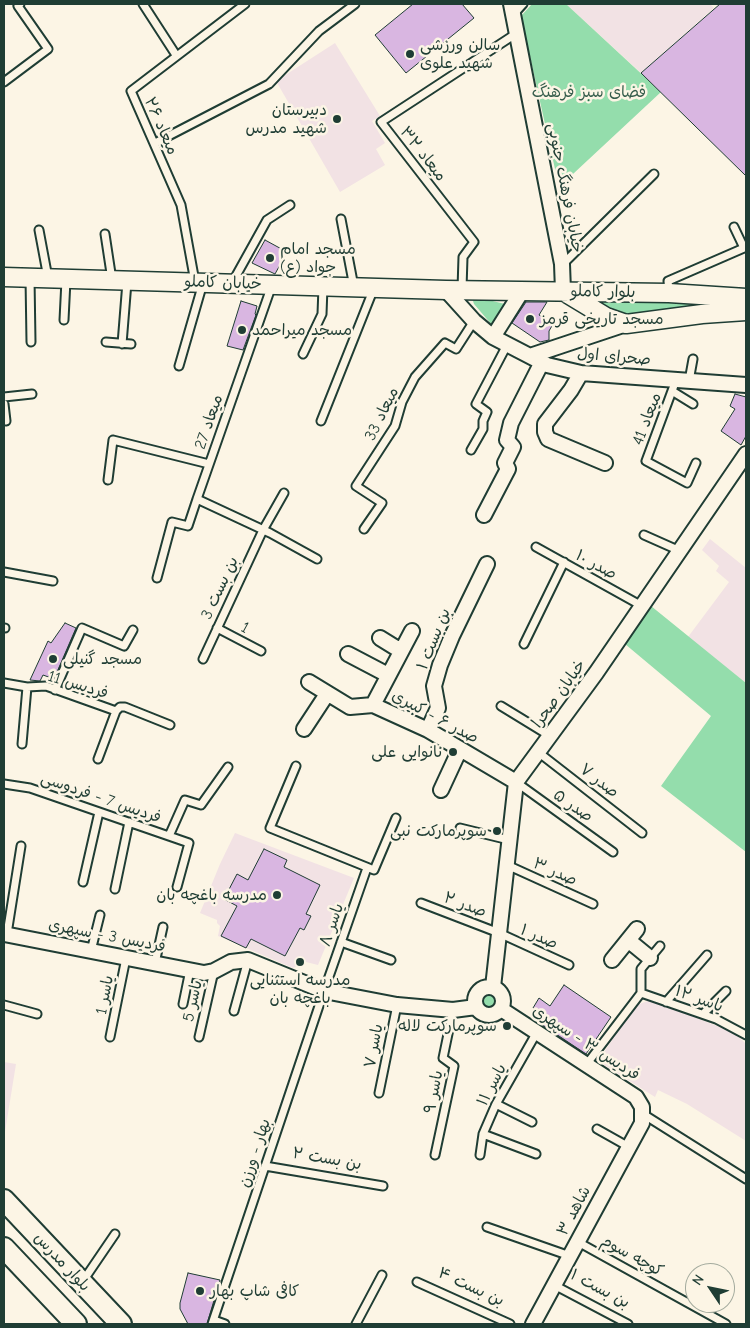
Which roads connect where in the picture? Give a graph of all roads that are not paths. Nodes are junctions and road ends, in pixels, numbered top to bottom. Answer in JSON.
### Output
{"nodes":[{"id":1,"x":20,"y":4,"type":"edge"},
{"id":2,"x":143,"y":4,"type":"edge"},
{"id":3,"x":245,"y":4,"type":"edge"},
{"id":4,"x":355,"y":4,"type":"edge"},
{"id":5,"x":523,"y":4,"type":"edge"},
{"id":6,"x":512,"y":10,"type":"edge"},
{"id":7,"x":517,"y":33,"type":"junction"},
{"id":8,"x":176,"y":55,"type":"junction"},
{"id":9,"x":4,"y":82,"type":"edge"},
{"id":10,"x":154,"y":143,"type":"junction"},
{"id":11,"x":654,"y":174,"type":"dead end"},
{"id":12,"x":290,"y":205,"type":"dead end"},
{"id":13,"x":341,"y":219,"type":"dead end"},
{"id":14,"x":734,"y":227,"type":"dead end"},
{"id":15,"x":39,"y":230,"type":"dead end"},
{"id":16,"x":105,"y":234,"type":"dead end"},
{"id":17,"x":562,"y":264,"type":"junction"},
{"id":18,"x":4,"y":276,"type":"edge"},
{"id":19,"x":30,"y":277,"type":"junction"},
{"id":20,"x":48,"y":278,"type":"junction"},
{"id":21,"x":66,"y":278,"type":"junction"},
{"id":22,"x":119,"y":280,"type":"junction"},
{"id":23,"x":199,"y":283,"type":"junction"},
{"id":24,"x":232,"y":284,"type":"junction"},
{"id":25,"x":272,"y":285,"type":"junction"},
{"id":26,"x":323,"y":286,"type":"junction"},
{"id":27,"x":354,"y":288,"type":"junction"},
{"id":28,"x":374,"y":288,"type":"junction"},
{"id":29,"x":462,"y":290,"type":"junction"},
{"id":30,"x":522,"y":291,"type":"junction"},
{"id":31,"x":563,"y":291,"type":"junction"},
{"id":32,"x":669,"y":293,"type":"junction"},
{"id":33,"x":746,"y":298,"type":"edge"},
{"id":34,"x":746,"y":311,"type":"edge"},
{"id":35,"x":471,"y":318,"type":"junction"},
{"id":36,"x":64,"y":320,"type":"dead end"},
{"id":37,"x":626,"y":324,"type":"junction"},
{"id":38,"x":493,"y":337,"type":"junction"},
{"id":39,"x":31,"y":342,"type":"dead end"},
{"id":40,"x":106,"y":342,"type":"dead end"},
{"id":41,"x":122,"y":344,"type":"junction"},
{"id":42,"x":131,"y":344,"type":"dead end"},
{"id":43,"x":507,"y":345,"type":"junction"},
{"id":44,"x":304,"y":354,"type":"dead end"},
{"id":45,"x":536,"y":359,"type":"junction"},
{"id":46,"x":693,"y":359,"type":"dead end"},
{"id":47,"x":179,"y":366,"type":"dead end"},
{"id":48,"x":581,"y":373,"type":"junction"},
{"id":49,"x":679,"y":384,"type":"junction"},
{"id":50,"x":746,"y":386,"type":"edge"},
{"id":51,"x":32,"y":394,"type":"dead end"},
{"id":52,"x":4,"y":397,"type":"edge"},
{"id":53,"x":4,"y":404,"type":"edge"},
{"id":54,"x":693,"y":404,"type":"dead end"},
{"id":55,"x":6,"y":421,"type":"dead end"},
{"id":56,"x":321,"y":421,"type":"dead end"},
{"id":57,"x":471,"y":450,"type":"dead end"},
{"id":58,"x":746,"y":454,"type":"edge"},
{"id":59,"x":605,"y":463,"type":"dead end"},
{"id":60,"x":696,"y":463,"type":"dead end"},
{"id":61,"x":209,"y":464,"type":"junction"},
{"id":62,"x":108,"y":480,"type":"dead end"},
{"id":63,"x":284,"y":492,"type":"dead end"},
{"id":64,"x":197,"y":499,"type":"junction"},
{"id":65,"x":484,"y":515,"type":"dead end"},
{"id":66,"x":364,"y":529,"type":"dead end"},
{"id":67,"x":263,"y":530,"type":"junction"},
{"id":68,"x":644,"y":535,"type":"dead end"},
{"id":69,"x":536,"y":547,"type":"dead end"},
{"id":70,"x":680,"y":552,"type":"junction"},
{"id":71,"x":317,"y":559,"type":"dead end"},
{"id":72,"x":564,"y":562,"type":"junction"},
{"id":73,"x":487,"y":564,"type":"dead end"},
{"id":74,"x":4,"y":572,"type":"edge"},
{"id":75,"x":157,"y":578,"type":"dead end"},
{"id":76,"x":53,"y":581,"type":"dead end"},
{"id":77,"x":643,"y":606,"type":"junction"},
{"id":78,"x":217,"y":628,"type":"junction"},
{"id":79,"x":133,"y":630,"type":"dead end"},
{"id":80,"x":412,"y":631,"type":"dead end"},
{"id":81,"x":380,"y":638,"type":"dead end"},
{"id":82,"x":524,"y":644,"type":"dead end"},
{"id":83,"x":261,"y":651,"type":"dead end"},
{"id":84,"x":401,"y":651,"type":"junction"},
{"id":85,"x":348,"y":654,"type":"dead end"},
{"id":86,"x":202,"y":658,"type":"dead end"},
{"id":87,"x":388,"y":675,"type":"junction"},
{"id":88,"x":308,"y":682,"type":"dead end"},
{"id":89,"x":4,"y":683,"type":"edge"},
{"id":90,"x":27,"y":688,"type":"junction"},
{"id":91,"x":56,"y":690,"type":"junction"},
{"id":92,"x":327,"y":694,"type":"junction"},
{"id":93,"x":373,"y":705,"type":"junction"},
{"id":94,"x":501,"y":706,"type":"dead end"},
{"id":95,"x":116,"y":711,"type":"junction"},
{"id":96,"x":170,"y":725,"type":"dead end"},
{"id":97,"x":304,"y":729,"type":"dead end"},
{"id":98,"x":428,"y":730,"type":"junction"},
{"id":99,"x":550,"y":736,"type":"junction"},
{"id":100,"x":22,"y":744,"type":"dead end"},
{"id":101,"x":460,"y":749,"type":"junction"},
{"id":102,"x":538,"y":752,"type":"junction"},
{"id":103,"x":98,"y":760,"type":"dead end"},
{"id":104,"x":296,"y":766,"type":"dead end"},
{"id":105,"x":228,"y":767,"type":"dead end"},
{"id":106,"x":516,"y":782,"type":"junction"},
{"id":107,"x":4,"y":784,"type":"edge"},
{"id":108,"x":441,"y":790,"type":"dead end"},
{"id":109,"x":99,"y":812,"type":"junction"},
{"id":110,"x":396,"y":818,"type":"dead end"},
{"id":111,"x":129,"y":822,"type":"junction"},
{"id":112,"x":460,"y":828,"type":"dead end"},
{"id":113,"x":642,"y":833,"type":"dead end"},
{"id":114,"x":169,"y":836,"type":"junction"},
{"id":115,"x":509,"y":840,"type":"junction"},
{"id":116,"x":21,"y":846,"type":"dead end"},
{"id":117,"x":613,"y":852,"type":"dead end"},
{"id":118,"x":506,"y":865,"type":"junction"},
{"id":119,"x":367,"y":868,"type":"junction"},
{"id":120,"x":83,"y":882,"type":"dead end"},
{"id":121,"x":177,"y":887,"type":"dead end"},
{"id":122,"x":115,"y":889,"type":"dead end"},
{"id":123,"x":421,"y":903,"type":"dead end"},
{"id":124,"x":593,"y":904,"type":"dead end"},
{"id":125,"x":100,"y":915,"type":"dead end"},
{"id":126,"x":163,"y":928,"type":"dead end"},
{"id":127,"x":637,"y":929,"type":"dead end"},
{"id":128,"x":5,"y":934,"type":"edge"},
{"id":129,"x":499,"y":934,"type":"junction"},
{"id":130,"x":628,"y":940,"type":"junction"},
{"id":131,"x":341,"y":942,"type":"junction"},
{"id":132,"x":660,"y":946,"type":"dead end"},
{"id":133,"x":91,"y":951,"type":"junction"},
{"id":134,"x":707,"y":955,"type":"dead end"},
{"id":135,"x":126,"y":958,"type":"junction"},
{"id":136,"x":650,"y":958,"type":"junction"},
{"id":137,"x":248,"y":960,"type":"junction"},
{"id":138,"x":392,"y":960,"type":"dead end"},
{"id":139,"x":612,"y":960,"type":"dead end"},
{"id":140,"x":156,"y":963,"type":"junction"},
{"id":141,"x":569,"y":965,"type":"dead end"},
{"id":142,"x":203,"y":971,"type":"junction"},
{"id":143,"x":492,"y":987,"type":"junction"},
{"id":144,"x":324,"y":991,"type":"junction"},
{"id":145,"x":726,"y":991,"type":"dead end"},
{"id":146,"x":641,"y":993,"type":"junction"},
{"id":147,"x":666,"y":1002,"type":"junction"},
{"id":148,"x":183,"y":1004,"type":"dead end"},
{"id":149,"x":4,"y":1005,"type":"edge"},
{"id":150,"x":397,"y":1005,"type":"junction"},
{"id":151,"x":476,"y":1007,"type":"junction"},
{"id":152,"x":501,"y":1009,"type":"junction"},
{"id":153,"x":453,"y":1010,"type":"junction"},
{"id":154,"x":234,"y":1011,"type":"dead end"},
{"id":155,"x":37,"y":1014,"type":"dead end"},
{"id":156,"x":703,"y":1014,"type":"junction"},
{"id":157,"x":537,"y":1032,"type":"junction"},
{"id":158,"x":746,"y":1035,"type":"edge"},
{"id":159,"x":110,"y":1037,"type":"dead end"},
{"id":160,"x":199,"y":1037,"type":"dead end"},
{"id":161,"x":586,"y":1065,"type":"junction"},
{"id":162,"x":379,"y":1093,"type":"dead end"},
{"id":163,"x":496,"y":1104,"type":"junction"},
{"id":164,"x":643,"y":1114,"type":"junction"},
{"id":165,"x":532,"y":1122,"type":"dead end"},
{"id":166,"x":597,"y":1129,"type":"dead end"},
{"id":167,"x":483,"y":1134,"type":"junction"},
{"id":168,"x":629,"y":1147,"type":"junction"},
{"id":169,"x":536,"y":1154,"type":"dead end"},
{"id":170,"x":435,"y":1155,"type":"dead end"},
{"id":171,"x":480,"y":1155,"type":"dead end"},
{"id":172,"x":266,"y":1166,"type":"junction"},
{"id":173,"x":746,"y":1178,"type":"edge"},
{"id":174,"x":383,"y":1186,"type":"dead end"},
{"id":175,"x":4,"y":1200,"type":"edge"},
{"id":176,"x":487,"y":1227,"type":"dead end"},
{"id":177,"x":115,"y":1234,"type":"dead end"},
{"id":178,"x":578,"y":1242,"type":"junction"},
{"id":179,"x":4,"y":1248,"type":"edge"},
{"id":180,"x":570,"y":1256,"type":"junction"},
{"id":181,"x":382,"y":1275,"type":"dead end"},
{"id":182,"x":417,"y":1282,"type":"dead end"},
{"id":183,"x":82,"y":1283,"type":"junction"},
{"id":184,"x":554,"y":1285,"type":"junction"},
{"id":185,"x":213,"y":1322,"type":"edge"},
{"id":186,"x":76,"y":1324,"type":"edge"},
{"id":187,"x":121,"y":1324,"type":"edge"},
{"id":188,"x":225,"y":1324,"type":"edge"},
{"id":189,"x":356,"y":1324,"type":"edge"},
{"id":190,"x":510,"y":1324,"type":"edge"},
{"id":191,"x":533,"y":1324,"type":"edge"},
{"id":192,"x":628,"y":1324,"type":"edge"},
{"id":193,"x":726,"y":1324,"type":"edge"}],
"edges":[{"from":1,"to":9,"type":"lane"},
{"from":2,"to":8,"type":"lane"},
{"from":3,"to":8,"type":"lane","name":"میعاد ۲۶"},
{"from":4,"to":10,"type":"lane"},
{"from":5,"to":6,"type":"lane"},
{"from":6,"to":7,"type":"street","name":"خیابان فرهنگ جنوبی"},
{"from":7,"to":17,"type":"street","name":"خیابان فرهنگ جنوبی"},
{"from":7,"to":29,"type":"lane","name":"میعاد ۳۲"},
{"from":8,"to":10,"type":"lane","name":"میعاد ۲۶"},
{"from":10,"to":23,"type":"lane","name":"میعاد ۲۶"},
{"from":11,"to":17,"type":"lane"},
{"from":12,"to":24,"type":"lane"},
{"from":13,"to":27,"type":"lane"},
{"from":14,"to":32,"type":"lane"},
{"from":15,"to":20,"type":"lane"},
{"from":16,"to":22,"type":"lane"},
{"from":17,"to":31,"type":"street","name":"خیابان فرهنگ جنوبی"},
{"from":18,"to":19,"type":"street","name":"خیابان کاملو"},
{"from":19,"to":20,"type":"street","name":"خیابان کاملو"},
{"from":19,"to":39,"type":"lane"},
{"from":20,"to":21,"type":"street","name":"خیابان کاملو"},
{"from":21,"to":22,"type":"street","name":"خیابان کاملو"},
{"from":21,"to":36,"type":"lane"},
{"from":22,"to":23,"type":"street","name":"خیابان کاملو"},
{"from":22,"to":41,"type":"lane"},
{"from":23,"to":24,"type":"street","name":"خیابان کاملو"},
{"from":23,"to":47,"type":"lane"},
{"from":24,"to":25,"type":"street","name":"خیابان کاملو"},
{"from":25,"to":26,"type":"street","name":"خیابان کاملو"},
{"from":25,"to":61,"type":"lane","name":"میعاد 27"},
{"from":26,"to":27,"type":"street","name":"خیابان کاملو"},
{"from":26,"to":44,"type":"lane"},
{"from":27,"to":28,"type":"street","name":"خیابان کاملو"},
{"from":28,"to":29,"type":"street","name":"خیابان کاملو"},
{"from":28,"to":56,"type":"lane"},
{"from":29,"to":30,"type":"street","name":"خیابان کاملو"},
{"from":29,"to":35,"type":"street","name":"صحرای اول"},
{"from":29,"to":35,"type":"street"},
{"from":30,"to":31,"type":"street","name":"خیابان کاملو"},
{"from":30,"to":38,"type":"street"},
{"from":31,"to":32,"type":"street","name":"بلوار کاملو"},
{"from":31,"to":37,"type":"street","name":"بلوار کاملو"},
{"from":32,"to":33,"type":"street","name":"بلوار کاملو"},
{"from":34,"to":37,"type":"street","name":"بلوار کاملو"},
{"from":35,"to":38,"type":"street","name":"صحرای اول"},
{"from":35,"to":66,"type":"lane","name":"میعاد 33"},
{"from":37,"to":45,"type":"street"},
{"from":38,"to":43,"type":"street","name":"صحرای اول"},
{"from":40,"to":41,"type":"lane"},
{"from":41,"to":42,"type":"lane"},
{"from":43,"to":45,"type":"street","name":"صحرای اول"},
{"from":43,"to":57,"type":"lane"},
{"from":45,"to":48,"type":"street","name":"صحرای اول"},
{"from":45,"to":65,"type":"street"},
{"from":46,"to":49,"type":"lane"},
{"from":48,"to":49,"type":"street","name":"صحرای اول"},
{"from":48,"to":59,"type":"street"},
{"from":49,"to":50,"type":"street","name":"صحرای اول"},
{"from":49,"to":54,"type":"lane"},
{"from":49,"to":60,"type":"lane","name":"میعاد 41"},
{"from":51,"to":52,"type":"lane"},
{"from":53,"to":55,"type":"lane"},
{"from":58,"to":70,"type":"street","name":"خیابان صحرا"},
{"from":61,"to":62,"type":"lane"},
{"from":61,"to":64,"type":"lane","name":"میعاد 27"},
{"from":63,"to":67,"type":"lane","name":"بن بست 3"},
{"from":64,"to":67,"type":"lane"},
{"from":64,"to":75,"type":"lane","name":"میعاد 27"},
{"from":67,"to":71,"type":"lane"},
{"from":67,"to":78,"type":"lane","name":"بن بست 3"},
{"from":68,"to":70,"type":"lane"},
{"from":69,"to":72,"type":"lane","name":"صدر ۱۰"},
{"from":70,"to":77,"type":"street","name":"خیابان صحرا"},
{"from":72,"to":77,"type":"lane","name":"صدر ۱۰"},
{"from":72,"to":82,"type":"lane"},
{"from":73,"to":98,"type":"street","name":"بن بست ۱"},
{"from":74,"to":76,"type":"lane"},
{"from":77,"to":99,"type":"street","name":"خیابان صحرا"},
{"from":78,"to":83,"type":"lane","name":"1"},
{"from":78,"to":86,"type":"lane","name":"بن بست 3"},
{"from":79,"to":91,"type":"lane"},
{"from":80,"to":84,"type":"street"},
{"from":81,"to":84,"type":"street"},
{"from":84,"to":87,"type":"street"},
{"from":85,"to":87,"type":"street"},
{"from":87,"to":93,"type":"street"},
{"from":88,"to":92,"type":"street","name":"صدر ۶ - کبیری"},
{"from":89,"to":90,"type":"lane","name":"فردیس 11"},
{"from":90,"to":91,"type":"lane","name":"فردیس 11"},
{"from":90,"to":100,"type":"lane"},
{"from":91,"to":95,"type":"lane","name":"فردیس 11"},
{"from":92,"to":93,"type":"street","name":"صدر ۶ - کبیری"},
{"from":92,"to":97,"type":"street"},
{"from":93,"to":98,"type":"street","name":"صدر ۶ - کبیری"},
{"from":94,"to":99,"type":"lane"},
{"from":95,"to":96,"type":"lane","name":"فردیس 11"},
{"from":95,"to":103,"type":"lane"},
{"from":98,"to":101,"type":"street","name":"صدر ۶ - کبیری"},
{"from":99,"to":102,"type":"street","name":"خیابان صحرا"},
{"from":101,"to":106,"type":"street","name":"صدر ۶ - کبیری"},
{"from":101,"to":108,"type":"street"},
{"from":102,"to":106,"type":"street","name":"خیابان صحرا"},
{"from":102,"to":113,"type":"lane","name":"صدر ۷"},
{"from":104,"to":119,"type":"lane"},
{"from":105,"to":114,"type":"lane"},
{"from":106,"to":115,"type":"street","name":"خیابان صحرا"},
{"from":106,"to":117,"type":"lane","name":"صدر ۵"},
{"from":107,"to":109,"type":"lane","name":"فردیس 7 - فردوسی"},
{"from":109,"to":111,"type":"lane","name":"فردیس 7 - فردوسی"},
{"from":109,"to":120,"type":"lane"},
{"from":110,"to":119,"type":"lane"},
{"from":111,"to":114,"type":"lane","name":"فردیس 7 - فردوسی"},
{"from":111,"to":122,"type":"lane"},
{"from":112,"to":115,"type":"lane"},
{"from":114,"to":121,"type":"lane","name":"فردیس 7 - فردوسی"},
{"from":115,"to":118,"type":"street","name":"خیابان صحرا"},
{"from":116,"to":128,"type":"lane"},
{"from":118,"to":124,"type":"lane","name":"صدر ۳"},
{"from":118,"to":129,"type":"street","name":"خیابان صحرا"},
{"from":119,"to":131,"type":"lane","name":"یاسر ۸"},
{"from":123,"to":129,"type":"lane","name":"صدر ۲"},
{"from":125,"to":133,"type":"lane"},
{"from":126,"to":140,"type":"lane"},
{"from":127,"to":130,"type":"street"},
{"from":128,"to":133,"type":"street","name":"فردیس 3 - سپهری"},
{"from":129,"to":141,"type":"lane","name":"صدر ۱"},
{"from":129,"to":143,"type":"street","name":"خیابان صحرا"},
{"from":130,"to":136,"type":"street"},
{"from":130,"to":139,"type":"street"},
{"from":131,"to":138,"type":"lane"},
{"from":131,"to":144,"type":"lane","name":"یاسر ۸"},
{"from":132,"to":136,"type":"lane"},
{"from":133,"to":135,"type":"street","name":"فردیس 3 - سپهری"},
{"from":134,"to":147,"type":"lane"},
{"from":135,"to":140,"type":"street","name":"فردیس 3 - سپهری"},
{"from":135,"to":159,"type":"lane","name":"یاسر 1"},
{"from":136,"to":146,"type":"lane"},
{"from":137,"to":142,"type":"street"},
{"from":137,"to":144,"type":"street"},
{"from":137,"to":154,"type":"lane"},
{"from":140,"to":142,"type":"street","name":"فردیس 3 - سپهری"},
{"from":142,"to":148,"type":"lane"},
{"from":142,"to":160,"type":"lane","name":"یاسر 5"},
{"from":143,"to":151,"type":"street"},
{"from":143,"to":152,"type":"street"},
{"from":144,"to":150,"type":"street"},
{"from":144,"to":172,"type":"lane","name":"بهار - ورزن"},
{"from":145,"to":156,"type":"lane"},
{"from":146,"to":147,"type":"lane","name":"یاسر ۱۲"},
{"from":146,"to":161,"type":"lane"},
{"from":147,"to":156,"type":"lane","name":"یاسر ۱۲"},
{"from":149,"to":155,"type":"lane"},
{"from":150,"to":153,"type":"street"},
{"from":150,"to":162,"type":"lane","name":"یاسر ۷"},
{"from":151,"to":152,"type":"street"},
{"from":151,"to":153,"type":"street"},
{"from":152,"to":157,"type":"street","name":"فردیس ۳ - سپهری"},
{"from":153,"to":170,"type":"lane","name":"یاسر ۹"},
{"from":156,"to":158,"type":"lane","name":"یاسر ۱۲"},
{"from":157,"to":161,"type":"street","name":"فردیس ۳ - سپهری"},
{"from":157,"to":163,"type":"lane","name":"یاسر ۱۱"},
{"from":161,"to":164,"type":"street","name":"فردیس ۳ - سپهری"},
{"from":163,"to":165,"type":"lane"},
{"from":163,"to":167,"type":"lane","name":"یاسر ۱۱"},
{"from":164,"to":168,"type":"street","name":"شاهد ۳"},
{"from":164,"to":173,"type":"lane"},
{"from":166,"to":168,"type":"lane"},
{"from":167,"to":169,"type":"lane"},
{"from":167,"to":171,"type":"lane","name":"یاسر ۱۱"},
{"from":168,"to":178,"type":"street","name":"شاهد ۳"},
{"from":172,"to":174,"type":"lane","name":"بن بست ۲"},
{"from":172,"to":185,"type":"lane","name":"بهار - ورزن"},
{"from":175,"to":183,"type":"main road","name":"بلوار مدرس"},
{"from":176,"to":180,"type":"lane"},
{"from":177,"to":183,"type":"lane"},
{"from":178,"to":180,"type":"street","name":"شاهد ۳"},
{"from":178,"to":193,"type":"lane","name":"کوچه سوم"},
{"from":179,"to":186,"type":"main road","name":"بلوار مدرس"},
{"from":180,"to":184,"type":"street","name":"شاهد ۳"},
{"from":181,"to":189,"type":"lane"},
{"from":182,"to":190,"type":"lane","name":"بن بست ۴"},
{"from":183,"to":187,"type":"main road","name":"بلوار مدرس"},
{"from":184,"to":191,"type":"street","name":"شاهد ۳"},
{"from":184,"to":192,"type":"lane","name":"بن بست ۱"},
{"from":185,"to":188,"type":"lane"}]}
